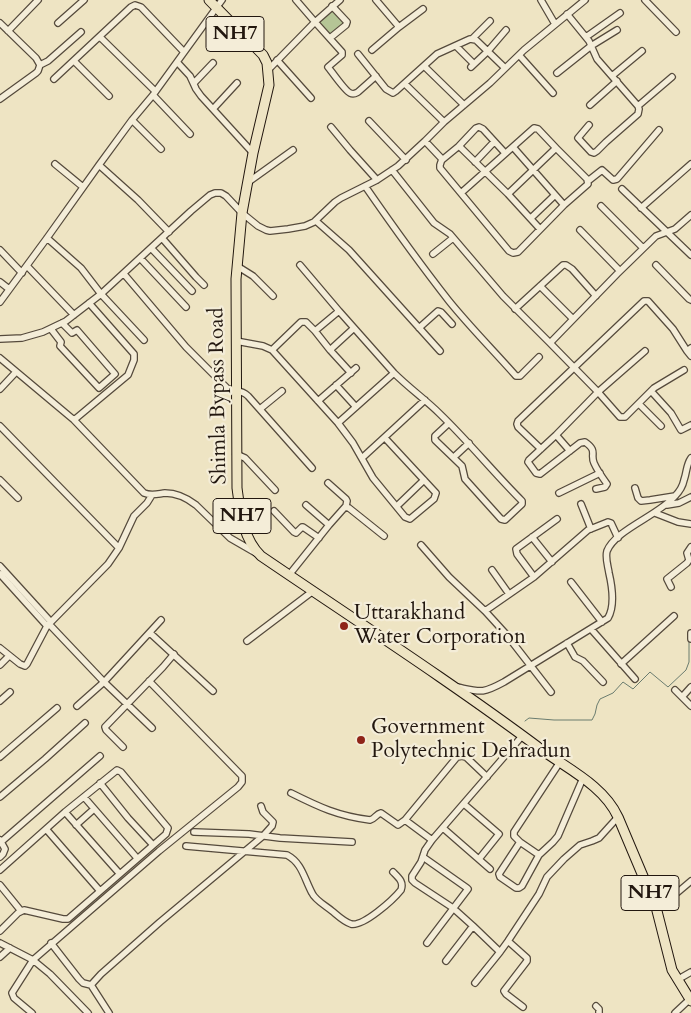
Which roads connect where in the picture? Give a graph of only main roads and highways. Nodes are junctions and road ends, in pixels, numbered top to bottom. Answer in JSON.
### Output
{"nodes":[{"id":1,"x":200,"y":0,"type":"edge"},
{"id":2,"x":208,"y":0,"type":"edge"},
{"id":3,"x":217,"y":6,"type":"edge"},
{"id":4,"x":690,"y":1000,"type":"edge"}],
"edges":[{"from":1,"to":3,"type":"highway","number":"NH7"},
{"from":2,"to":3,"type":"highway","number":"NH7"},
{"from":3,"to":4,"type":"highway","name":"Shimla Bypass Road","number":"NH7"}]}
